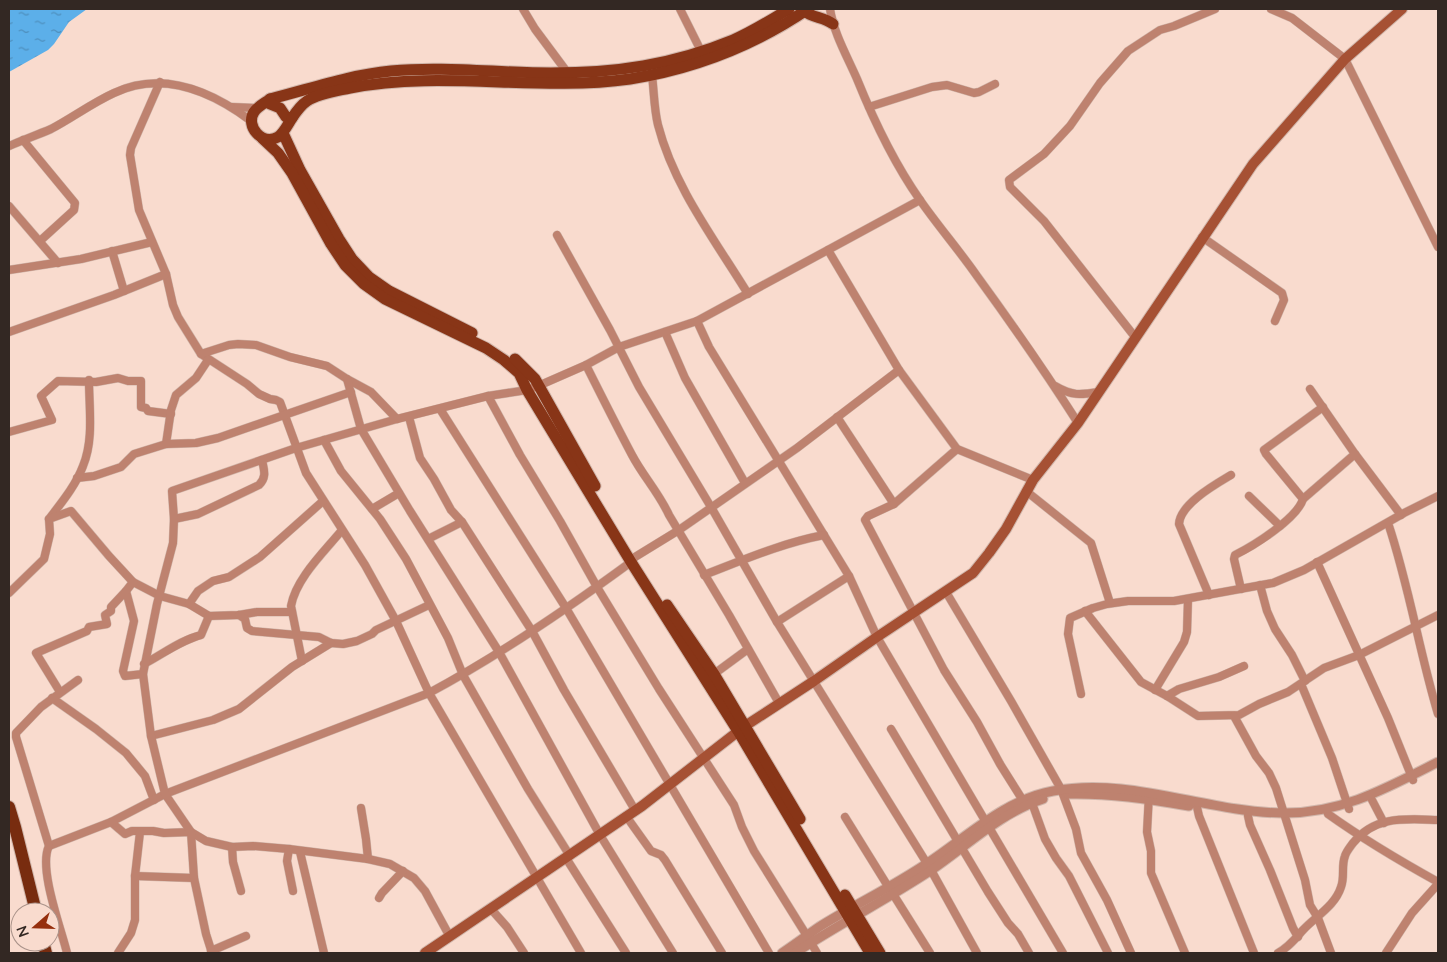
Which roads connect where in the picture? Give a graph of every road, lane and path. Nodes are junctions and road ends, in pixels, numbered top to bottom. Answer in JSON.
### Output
{"nodes":[{"id":1,"x":523,"y":9,"type":"edge"},
{"id":2,"x":680,"y":9,"type":"edge"},
{"id":3,"x":789,"y":9,"type":"edge"},
{"id":4,"x":830,"y":9,"type":"edge"},
{"id":5,"x":1215,"y":9,"type":"edge"},
{"id":6,"x":1271,"y":9,"type":"edge"},
{"id":7,"x":1402,"y":9,"type":"edge"},
{"id":8,"x":806,"y":10,"type":"edge"},
{"id":9,"x":774,"y":12,"type":"edge"},
{"id":10,"x":833,"y":24,"type":"junction"},
{"id":11,"x":701,"y":51,"type":"junction"},
{"id":12,"x":1345,"y":59,"type":"junction"},
{"id":13,"x":567,"y":72,"type":"junction"},
{"id":14,"x":652,"y":75,"type":"junction"},
{"id":15,"x":160,"y":82,"type":"junction"},
{"id":16,"x":995,"y":84,"type":"dead end"},
{"id":17,"x":270,"y":99,"type":"junction"},
{"id":18,"x":232,"y":107,"type":"junction"},
{"id":19,"x":869,"y":107,"type":"junction"},
{"id":20,"x":257,"y":108,"type":"junction"},
{"id":21,"x":292,"y":118,"type":"junction"},
{"id":22,"x":252,"y":121,"type":"junction"},
{"id":23,"x":282,"y":133,"type":"junction"},
{"id":24,"x":262,"y":138,"type":"junction"},
{"id":25,"x":23,"y":140,"type":"junction"},
{"id":26,"x":9,"y":146,"type":"edge"},
{"id":27,"x":920,"y":200,"type":"junction"},
{"id":28,"x":9,"y":206,"type":"edge"},
{"id":29,"x":556,"y":235,"type":"dead end"},
{"id":30,"x":1202,"y":237,"type":"junction"},
{"id":31,"x":40,"y":241,"type":"junction"},
{"id":32,"x":152,"y":242,"type":"junction"},
{"id":33,"x":1438,"y":247,"type":"edge"},
{"id":34,"x":828,"y":250,"type":"junction"},
{"id":35,"x":112,"y":252,"type":"junction"},
{"id":36,"x":58,"y":263,"type":"junction"},
{"id":37,"x":9,"y":270,"type":"edge"},
{"id":38,"x":166,"y":274,"type":"junction"},
{"id":39,"x":124,"y":291,"type":"junction"},
{"id":40,"x":748,"y":294,"type":"junction"},
{"id":41,"x":697,"y":321,"type":"junction"},
{"id":42,"x":1275,"y":321,"type":"dead end"},
{"id":43,"x":9,"y":332,"type":"edge"},
{"id":44,"x":665,"y":332,"type":"junction"},
{"id":45,"x":1136,"y":337,"type":"junction"},
{"id":46,"x":619,"y":347,"type":"junction"},
{"id":47,"x":201,"y":354,"type":"junction"},
{"id":48,"x":208,"y":360,"type":"junction"},
{"id":49,"x":586,"y":365,"type":"junction"},
{"id":50,"x":899,"y":370,"type":"junction"},
{"id":51,"x":347,"y":379,"type":"junction"},
{"id":52,"x":89,"y":380,"type":"junction"},
{"id":53,"x":1054,"y":385,"type":"junction"},
{"id":54,"x":533,"y":388,"type":"junction"},
{"id":55,"x":1310,"y":388,"type":"dead end"},
{"id":56,"x":351,"y":392,"type":"junction"},
{"id":57,"x":1099,"y":392,"type":"junction"},
{"id":58,"x":488,"y":396,"type":"junction"},
{"id":59,"x":1323,"y":407,"type":"junction"},
{"id":60,"x":440,"y":409,"type":"junction"},
{"id":61,"x":171,"y":414,"type":"junction"},
{"id":62,"x":284,"y":414,"type":"junction"},
{"id":63,"x":409,"y":417,"type":"junction"},
{"id":64,"x":837,"y":417,"type":"junction"},
{"id":65,"x":397,"y":419,"type":"junction"},
{"id":66,"x":1078,"y":423,"type":"junction"},
{"id":67,"x":361,"y":429,"type":"junction"},
{"id":68,"x":9,"y":432,"type":"edge"},
{"id":69,"x":324,"y":440,"type":"junction"},
{"id":70,"x":166,"y":444,"type":"junction"},
{"id":71,"x":296,"y":448,"type":"junction"},
{"id":72,"x":957,"y":449,"type":"junction"},
{"id":73,"x":1354,"y":454,"type":"junction"},
{"id":74,"x":262,"y":460,"type":"junction"},
{"id":75,"x":780,"y":460,"type":"junction"},
{"id":76,"x":1231,"y":475,"type":"dead end"},
{"id":77,"x":77,"y":478,"type":"junction"},
{"id":78,"x":1033,"y":480,"type":"junction"},
{"id":79,"x":745,"y":483,"type":"junction"},
{"id":80,"x":1026,"y":492,"type":"junction"},
{"id":81,"x":399,"y":493,"type":"junction"},
{"id":82,"x":1249,"y":496,"type":"dead end"},
{"id":83,"x":1438,"y":496,"type":"edge"},
{"id":84,"x":1303,"y":498,"type":"junction"},
{"id":85,"x":324,"y":501,"type":"junction"},
{"id":86,"x":894,"y":504,"type":"junction"},
{"id":87,"x":711,"y":507,"type":"junction"},
{"id":88,"x":372,"y":509,"type":"junction"},
{"id":89,"x":1401,"y":515,"type":"junction"},
{"id":90,"x":50,"y":519,"type":"junction"},
{"id":91,"x":174,"y":519,"type":"junction"},
{"id":92,"x":462,"y":522,"type":"junction"},
{"id":93,"x":1388,"y":523,"type":"junction"},
{"id":94,"x":1280,"y":526,"type":"junction"},
{"id":95,"x":342,"y":530,"type":"junction"},
{"id":96,"x":679,"y":530,"type":"junction"},
{"id":97,"x":824,"y":535,"type":"junction"},
{"id":98,"x":428,"y":539,"type":"junction"},
{"id":99,"x":633,"y":559,"type":"junction"},
{"id":100,"x":743,"y":560,"type":"junction"},
{"id":101,"x":1317,"y":562,"type":"junction"},
{"id":102,"x":704,"y":575,"type":"junction"},
{"id":103,"x":849,"y":576,"type":"junction"},
{"id":104,"x":133,"y":582,"type":"junction"},
{"id":105,"x":1260,"y":585,"type":"junction"},
{"id":106,"x":597,"y":587,"type":"junction"},
{"id":107,"x":1242,"y":589,"type":"junction"},
{"id":108,"x":126,"y":591,"type":"junction"},
{"id":109,"x":946,"y":592,"type":"junction"},
{"id":110,"x":9,"y":593,"type":"edge"},
{"id":111,"x":1209,"y":595,"type":"junction"},
{"id":112,"x":160,"y":596,"type":"junction"},
{"id":113,"x":1188,"y":599,"type":"junction"},
{"id":114,"x":1110,"y":603,"type":"junction"},
{"id":115,"x":189,"y":604,"type":"junction"},
{"id":116,"x":429,"y":605,"type":"junction"},
{"id":117,"x":566,"y":608,"type":"junction"},
{"id":118,"x":1085,"y":611,"type":"junction"},
{"id":119,"x":292,"y":612,"type":"junction"},
{"id":120,"x":913,"y":613,"type":"junction"},
{"id":121,"x":239,"y":615,"type":"junction"},
{"id":122,"x":1438,"y":615,"type":"edge"},
{"id":123,"x":209,"y":616,"type":"junction"},
{"id":124,"x":396,"y":621,"type":"junction"},
{"id":125,"x":778,"y":622,"type":"junction"},
{"id":126,"x":1416,"y":627,"type":"junction"},
{"id":127,"x":532,"y":631,"type":"junction"},
{"id":128,"x":296,"y":634,"type":"junction"},
{"id":129,"x":877,"y":636,"type":"junction"},
{"id":130,"x":331,"y":643,"type":"junction"},
{"id":131,"x":748,"y":649,"type":"junction"},
{"id":132,"x":499,"y":652,"type":"junction"},
{"id":133,"x":1359,"y":655,"type":"junction"},
{"id":134,"x":302,"y":661,"type":"junction"},
{"id":135,"x":144,"y":664,"type":"junction"},
{"id":136,"x":1244,"y":666,"type":"dead end"},
{"id":137,"x":142,"y":674,"type":"junction"},
{"id":138,"x":714,"y":674,"type":"junction"},
{"id":139,"x":463,"y":675,"type":"junction"},
{"id":140,"x":78,"y":680,"type":"dead end"},
{"id":141,"x":814,"y":681,"type":"junction"},
{"id":142,"x":1303,"y":683,"type":"junction"},
{"id":143,"x":1155,"y":690,"type":"junction"},
{"id":144,"x":60,"y":692,"type":"junction"},
{"id":145,"x":430,"y":693,"type":"junction"},
{"id":146,"x":1081,"y":694,"type":"dead end"},
{"id":147,"x":1167,"y":696,"type":"junction"},
{"id":148,"x":52,"y":698,"type":"junction"},
{"id":149,"x":779,"y":703,"type":"junction"},
{"id":150,"x":1438,"y":714,"type":"edge"},
{"id":151,"x":1234,"y":716,"type":"junction"},
{"id":152,"x":741,"y":728,"type":"junction"},
{"id":153,"x":891,"y":729,"type":"dead end"},
{"id":154,"x":151,"y":736,"type":"junction"},
{"id":155,"x":703,"y":758,"type":"junction"},
{"id":156,"x":1438,"y":762,"type":"edge"},
{"id":157,"x":1438,"y":767,"type":"edge"},
{"id":158,"x":1412,"y":778,"type":"junction"},
{"id":159,"x":669,"y":785,"type":"junction"},
{"id":160,"x":1062,"y":792,"type":"junction"},
{"id":161,"x":165,"y":794,"type":"junction"},
{"id":162,"x":1149,"y":795,"type":"junction"},
{"id":163,"x":1022,"y":798,"type":"junction"},
{"id":164,"x":154,"y":800,"type":"junction"},
{"id":165,"x":1372,"y":800,"type":"junction"},
{"id":166,"x":1032,"y":802,"type":"junction"},
{"id":167,"x":1348,"y":806,"type":"junction"},
{"id":168,"x":9,"y":807,"type":"edge"},
{"id":169,"x":1197,"y":807,"type":"junction"},
{"id":170,"x":361,"y":808,"type":"dead end"},
{"id":171,"x":1327,"y":812,"type":"junction"},
{"id":172,"x":630,"y":813,"type":"junction"},
{"id":173,"x":1284,"y":815,"type":"junction"},
{"id":174,"x":1248,"y":816,"type":"junction"},
{"id":175,"x":845,"y":817,"type":"dead end"},
{"id":176,"x":1438,"y":820,"type":"edge"},
{"id":177,"x":111,"y":822,"type":"junction"},
{"id":178,"x":1384,"y":822,"type":"junction"},
{"id":179,"x":988,"y":824,"type":"junction"},
{"id":180,"x":140,"y":832,"type":"junction"},
{"id":181,"x":191,"y":832,"type":"junction"},
{"id":182,"x":600,"y":834,"type":"junction"},
{"id":183,"x":1359,"y":836,"type":"junction"},
{"id":184,"x":960,"y":845,"type":"junction"},
{"id":185,"x":49,"y":846,"type":"junction"},
{"id":186,"x":232,"y":847,"type":"junction"},
{"id":187,"x":289,"y":850,"type":"junction"},
{"id":188,"x":300,"y":852,"type":"junction"},
{"id":189,"x":568,"y":857,"type":"junction"},
{"id":190,"x":368,"y":859,"type":"junction"},
{"id":191,"x":929,"y":867,"type":"junction"},
{"id":192,"x":403,"y":871,"type":"junction"},
{"id":193,"x":136,"y":876,"type":"junction"},
{"id":194,"x":194,"y":878,"type":"junction"},
{"id":195,"x":536,"y":879,"type":"junction"},
{"id":196,"x":1438,"y":883,"type":"edge"},
{"id":197,"x":241,"y":891,"type":"dead end"},
{"id":198,"x":891,"y":891,"type":"junction"},
{"id":199,"x":292,"y":892,"type":"dead end"},
{"id":200,"x":380,"y":898,"type":"dead end"},
{"id":201,"x":34,"y":902,"type":"edge"},
{"id":202,"x":491,"y":909,"type":"junction"},
{"id":203,"x":851,"y":914,"type":"junction"},
{"id":204,"x":1318,"y":918,"type":"junction"},
{"id":205,"x":246,"y":936,"type":"dead end"},
{"id":206,"x":450,"y":937,"type":"junction"},
{"id":207,"x":1298,"y":937,"type":"junction"},
{"id":208,"x":809,"y":939,"type":"junction"},
{"id":209,"x":211,"y":952,"type":"edge"},
{"id":210,"x":67,"y":953,"type":"edge"},
{"id":211,"x":118,"y":953,"type":"edge"},
{"id":212,"x":324,"y":953,"type":"edge"},
{"id":213,"x":425,"y":953,"type":"edge"},
{"id":214,"x":524,"y":953,"type":"edge"},
{"id":215,"x":581,"y":953,"type":"edge"},
{"id":216,"x":626,"y":953,"type":"edge"},
{"id":217,"x":673,"y":953,"type":"edge"},
{"id":218,"x":722,"y":953,"type":"edge"},
{"id":219,"x":769,"y":953,"type":"edge"},
{"id":220,"x":782,"y":953,"type":"edge"},
{"id":221,"x":795,"y":953,"type":"edge"},
{"id":222,"x":817,"y":953,"type":"edge"},
{"id":223,"x":870,"y":953,"type":"edge"},
{"id":224,"x":880,"y":953,"type":"edge"},
{"id":225,"x":930,"y":953,"type":"edge"},
{"id":226,"x":977,"y":953,"type":"edge"},
{"id":227,"x":1029,"y":953,"type":"edge"},
{"id":228,"x":1063,"y":953,"type":"edge"},
{"id":229,"x":1108,"y":953,"type":"edge"},
{"id":230,"x":1131,"y":953,"type":"edge"},
{"id":231,"x":1185,"y":953,"type":"edge"},
{"id":232,"x":1254,"y":953,"type":"edge"},
{"id":233,"x":1278,"y":953,"type":"edge"},
{"id":234,"x":1331,"y":953,"type":"edge"},
{"id":235,"x":1386,"y":953,"type":"edge"}],
"edges":[{"from":1,"to":13,"type":"street"},
{"from":2,"to":11,"type":"street"},
{"from":3,"to":9,"type":"main road"},
{"from":4,"to":10,"type":"street"},
{"from":5,"to":45,"type":"street"},
{"from":6,"to":12,"type":"street"},
{"from":7,"to":12,"type":"main road"},
{"from":8,"to":10,"type":"main road"},
{"from":8,"to":14,"type":"main road"},
{"from":9,"to":11,"type":"main road"},
{"from":10,"to":19,"type":"street"},
{"from":11,"to":13,"type":"main road"},
{"from":12,"to":30,"type":"main road"},
{"from":12,"to":33,"type":"street"},
{"from":13,"to":17,"type":"main road"},
{"from":14,"to":21,"type":"main road"},
{"from":14,"to":40,"type":"street"},
{"from":15,"to":18,"type":"street"},
{"from":15,"to":25,"type":"street"},
{"from":15,"to":32,"type":"street"},
{"from":16,"to":19,"type":"street"},
{"from":17,"to":20,"type":"main road"},
{"from":17,"to":21,"type":"main road"},
{"from":18,"to":20,"type":"street"},
{"from":18,"to":22,"type":"street"},
{"from":19,"to":27,"type":"street"},
{"from":20,"to":22,"type":"main road"},
{"from":21,"to":23,"type":"main road"},
{"from":22,"to":24,"type":"main road"},
{"from":23,"to":24,"type":"main road"},
{"from":23,"to":54,"type":"main road"},
{"from":24,"to":54,"type":"main road"},
{"from":25,"to":26,"type":"street"},
{"from":25,"to":31,"type":"street"},
{"from":27,"to":34,"type":"street"},
{"from":27,"to":53,"type":"street"},
{"from":28,"to":31,"type":"street"},
{"from":29,"to":46,"type":"street"},
{"from":30,"to":42,"type":"street"},
{"from":30,"to":45,"type":"main road"},
{"from":31,"to":36,"type":"street"},
{"from":32,"to":35,"type":"street"},
{"from":32,"to":38,"type":"street"},
{"from":34,"to":40,"type":"street"},
{"from":34,"to":50,"type":"street"},
{"from":35,"to":36,"type":"street"},
{"from":35,"to":39,"type":"street"},
{"from":36,"to":37,"type":"street"},
{"from":38,"to":39,"type":"street"},
{"from":38,"to":47,"type":"street"},
{"from":39,"to":43,"type":"street"},
{"from":40,"to":41,"type":"street"},
{"from":41,"to":44,"type":"street"},
{"from":41,"to":75,"type":"street"},
{"from":44,"to":46,"type":"street"},
{"from":44,"to":79,"type":"street"},
{"from":45,"to":57,"type":"main road"},
{"from":46,"to":49,"type":"street"},
{"from":46,"to":87,"type":"street"},
{"from":47,"to":48,"type":"street"},
{"from":47,"to":51,"type":"street"},
{"from":48,"to":61,"type":"street"},
{"from":48,"to":62,"type":"street"},
{"from":49,"to":54,"type":"street"},
{"from":49,"to":96,"type":"street"},
{"from":50,"to":64,"type":"street"},
{"from":50,"to":72,"type":"street"},
{"from":51,"to":56,"type":"street"},
{"from":51,"to":65,"type":"street"},
{"from":52,"to":61,"type":"street"},
{"from":52,"to":68,"type":"street"},
{"from":52,"to":77,"type":"street"},
{"from":53,"to":57,"type":"street"},
{"from":53,"to":66,"type":"street"},
{"from":54,"to":58,"type":"street"},
{"from":54,"to":99,"type":"main road"},
{"from":55,"to":59,"type":"street"},
{"from":56,"to":62,"type":"street"},
{"from":56,"to":67,"type":"street"},
{"from":57,"to":66,"type":"main road"},
{"from":58,"to":60,"type":"street"},
{"from":58,"to":106,"type":"street"},
{"from":59,"to":73,"type":"street"},
{"from":59,"to":84,"type":"street"},
{"from":60,"to":63,"type":"street"},
{"from":60,"to":117,"type":"street"},
{"from":61,"to":70,"type":"street"},
{"from":62,"to":70,"type":"street"},
{"from":62,"to":71,"type":"street"},
{"from":63,"to":65,"type":"street"},
{"from":63,"to":92,"type":"street"},
{"from":64,"to":75,"type":"street"},
{"from":64,"to":86,"type":"street"},
{"from":65,"to":67,"type":"street"},
{"from":66,"to":78,"type":"main road"},
{"from":67,"to":69,"type":"street"},
{"from":67,"to":81,"type":"street"},
{"from":69,"to":71,"type":"street"},
{"from":69,"to":88,"type":"street"},
{"from":70,"to":77,"type":"street"},
{"from":71,"to":74,"type":"street"},
{"from":71,"to":85,"type":"street"},
{"from":72,"to":78,"type":"street"},
{"from":72,"to":86,"type":"street"},
{"from":73,"to":84,"type":"street"},
{"from":73,"to":89,"type":"street"},
{"from":74,"to":91,"type":"street"},
{"from":74,"to":91,"type":"street"},
{"from":75,"to":79,"type":"street"},
{"from":75,"to":97,"type":"street"},
{"from":76,"to":111,"type":"street"},
{"from":77,"to":90,"type":"street"},
{"from":78,"to":80,"type":"main road"},
{"from":79,"to":87,"type":"street"},
{"from":80,"to":109,"type":"main road"},
{"from":80,"to":114,"type":"street"},
{"from":81,"to":88,"type":"street"},
{"from":81,"to":98,"type":"street"},
{"from":82,"to":94,"type":"street"},
{"from":83,"to":89,"type":"street"},
{"from":84,"to":94,"type":"street"},
{"from":85,"to":95,"type":"street"},
{"from":85,"to":115,"type":"street"},
{"from":86,"to":120,"type":"street"},
{"from":87,"to":96,"type":"street"},
{"from":87,"to":100,"type":"street"},
{"from":88,"to":116,"type":"street"},
{"from":89,"to":93,"type":"street"},
{"from":90,"to":104,"type":"street"},
{"from":90,"to":110,"type":"street"},
{"from":91,"to":112,"type":"street"},
{"from":92,"to":98,"type":"street"},
{"from":92,"to":127,"type":"street"},
{"from":93,"to":101,"type":"street"},
{"from":93,"to":126,"type":"street"},
{"from":94,"to":107,"type":"street"},
{"from":95,"to":119,"type":"street"},
{"from":95,"to":124,"type":"street"},
{"from":96,"to":99,"type":"street"},
{"from":96,"to":102,"type":"street"},
{"from":97,"to":100,"type":"street"},
{"from":97,"to":103,"type":"street"},
{"from":98,"to":132,"type":"street"},
{"from":99,"to":106,"type":"street"},
{"from":99,"to":138,"type":"main road"},
{"from":99,"to":152,"type":"main road"},
{"from":100,"to":102,"type":"street"},
{"from":100,"to":125,"type":"street"},
{"from":101,"to":105,"type":"street"},
{"from":101,"to":133,"type":"street"},
{"from":102,"to":131,"type":"street"},
{"from":103,"to":125,"type":"street"},
{"from":103,"to":129,"type":"street"},
{"from":104,"to":108,"type":"street"},
{"from":104,"to":112,"type":"street"},
{"from":105,"to":107,"type":"street"},
{"from":105,"to":142,"type":"street"},
{"from":106,"to":117,"type":"street"},
{"from":106,"to":155,"type":"street"},
{"from":107,"to":111,"type":"street"},
{"from":108,"to":137,"type":"street"},
{"from":108,"to":144,"type":"street"},
{"from":109,"to":120,"type":"main road"},
{"from":109,"to":160,"type":"street"},
{"from":111,"to":113,"type":"street"},
{"from":112,"to":115,"type":"street"},
{"from":112,"to":135,"type":"street"},
{"from":113,"to":114,"type":"street"},
{"from":113,"to":143,"type":"street"},
{"from":114,"to":118,"type":"street"},
{"from":115,"to":123,"type":"street"},
{"from":116,"to":124,"type":"street"},
{"from":116,"to":139,"type":"street"},
{"from":117,"to":127,"type":"street"},
{"from":117,"to":159,"type":"street"},
{"from":118,"to":143,"type":"street"},
{"from":118,"to":146,"type":"street"},
{"from":119,"to":121,"type":"street"},
{"from":119,"to":128,"type":"street"},
{"from":120,"to":129,"type":"main road"},
{"from":120,"to":163,"type":"street"},
{"from":121,"to":123,"type":"street"},
{"from":121,"to":128,"type":"street"},
{"from":122,"to":126,"type":"street"},
{"from":123,"to":135,"type":"street"},
{"from":124,"to":130,"type":"street"},
{"from":124,"to":145,"type":"street"},
{"from":125,"to":141,"type":"street"},
{"from":126,"to":133,"type":"street"},
{"from":126,"to":150,"type":"street"},
{"from":127,"to":132,"type":"street"},
{"from":127,"to":172,"type":"street"},
{"from":128,"to":130,"type":"street"},
{"from":128,"to":134,"type":"street"},
{"from":129,"to":141,"type":"main road"},
{"from":129,"to":179,"type":"street"},
{"from":130,"to":134,"type":"street"},
{"from":131,"to":138,"type":"street"},
{"from":131,"to":149,"type":"street"},
{"from":132,"to":139,"type":"street"},
{"from":132,"to":182,"type":"street"},
{"from":133,"to":142,"type":"street"},
{"from":133,"to":158,"type":"street"},
{"from":134,"to":154,"type":"street"},
{"from":135,"to":137,"type":"street"},
{"from":136,"to":147,"type":"street"},
{"from":137,"to":154,"type":"street"},
{"from":138,"to":152,"type":"main road"},
{"from":139,"to":145,"type":"street"},
{"from":139,"to":189,"type":"street"},
{"from":140,"to":144,"type":"street"},
{"from":141,"to":149,"type":"main road"},
{"from":141,"to":191,"type":"street"},
{"from":142,"to":151,"type":"street"},
{"from":142,"to":167,"type":"street"},
{"from":143,"to":147,"type":"street"},
{"from":144,"to":148,"type":"street"},
{"from":145,"to":161,"type":"street"},
{"from":145,"to":195,"type":"street"},
{"from":147,"to":151,"type":"street"},
{"from":148,"to":164,"type":"street"},
{"from":148,"to":185,"type":"street"},
{"from":149,"to":152,"type":"main road"},
{"from":151,"to":173,"type":"street"},
{"from":152,"to":155,"type":"main road"},
{"from":152,"to":203,"type":"main road"},
{"from":153,"to":184,"type":"street"},
{"from":154,"to":161,"type":"street"},
{"from":155,"to":159,"type":"main road"},
{"from":155,"to":208,"type":"street"},
{"from":156,"to":158,"type":"street"},
{"from":157,"to":158,"type":"street"},
{"from":158,"to":165,"type":"street"},
{"from":158,"to":167,"type":"street"},
{"from":159,"to":172,"type":"main road"},
{"from":159,"to":219,"type":"street"},
{"from":160,"to":162,"type":"street"},
{"from":160,"to":163,"type":"street"},
{"from":160,"to":166,"type":"street"},
{"from":160,"to":230,"type":"street"},
{"from":161,"to":164,"type":"street"},
{"from":161,"to":181,"type":"street"},
{"from":162,"to":169,"type":"street"},
{"from":162,"to":173,"type":"street"},
{"from":162,"to":231,"type":"street"},
{"from":163,"to":179,"type":"street"},
{"from":164,"to":177,"type":"street"},
{"from":165,"to":167,"type":"street"},
{"from":165,"to":178,"type":"street"},
{"from":166,"to":179,"type":"street"},
{"from":166,"to":229,"type":"street"},
{"from":167,"to":171,"type":"street"},
{"from":168,"to":201,"type":"highway"},
{"from":169,"to":174,"type":"street"},
{"from":169,"to":232,"type":"street"},
{"from":170,"to":190,"type":"street"},
{"from":171,"to":173,"type":"street"},
{"from":171,"to":183,"type":"street"},
{"from":172,"to":182,"type":"main road"},
{"from":172,"to":218,"type":"street"},
{"from":173,"to":174,"type":"street"},
{"from":173,"to":204,"type":"street"},
{"from":174,"to":207,"type":"street"},
{"from":175,"to":198,"type":"street"},
{"from":176,"to":178,"type":"street"},
{"from":177,"to":180,"type":"street"},
{"from":177,"to":185,"type":"street"},
{"from":178,"to":183,"type":"street"},
{"from":179,"to":184,"type":"street"},
{"from":179,"to":228,"type":"street"},
{"from":180,"to":181,"type":"street"},
{"from":180,"to":193,"type":"street"},
{"from":181,"to":186,"type":"street"},
{"from":181,"to":194,"type":"street"},
{"from":182,"to":189,"type":"main road"},
{"from":182,"to":217,"type":"street"},
{"from":183,"to":196,"type":"street"},
{"from":183,"to":204,"type":"street"},
{"from":184,"to":191,"type":"street"},
{"from":184,"to":227,"type":"street"},
{"from":185,"to":210,"type":"street"},
{"from":186,"to":187,"type":"street"},
{"from":186,"to":197,"type":"street"},
{"from":187,"to":188,"type":"street"},
{"from":187,"to":199,"type":"street"},
{"from":188,"to":190,"type":"street"},
{"from":188,"to":212,"type":"street"},
{"from":189,"to":195,"type":"main road"},
{"from":189,"to":216,"type":"street"},
{"from":190,"to":192,"type":"street"},
{"from":191,"to":198,"type":"street"},
{"from":191,"to":226,"type":"street"},
{"from":192,"to":200,"type":"street"},
{"from":192,"to":206,"type":"street"},
{"from":193,"to":194,"type":"street"},
{"from":193,"to":211,"type":"street"},
{"from":194,"to":209,"type":"street"},
{"from":195,"to":202,"type":"main road"},
{"from":195,"to":215,"type":"street"},
{"from":196,"to":235,"type":"street"},
{"from":198,"to":203,"type":"street"},
{"from":198,"to":225,"type":"street"},
{"from":202,"to":206,"type":"main road"},
{"from":202,"to":214,"type":"street"},
{"from":203,"to":208,"type":"street"},
{"from":203,"to":223,"type":"main road"},
{"from":203,"to":224,"type":"main road"},
{"from":204,"to":207,"type":"street"},
{"from":204,"to":234,"type":"street"},
{"from":205,"to":209,"type":"street"},
{"from":206,"to":213,"type":"main road"},
{"from":207,"to":233,"type":"street"},
{"from":208,"to":220,"type":"street"},
{"from":208,"to":221,"type":"street"},
{"from":208,"to":222,"type":"street"}]}
